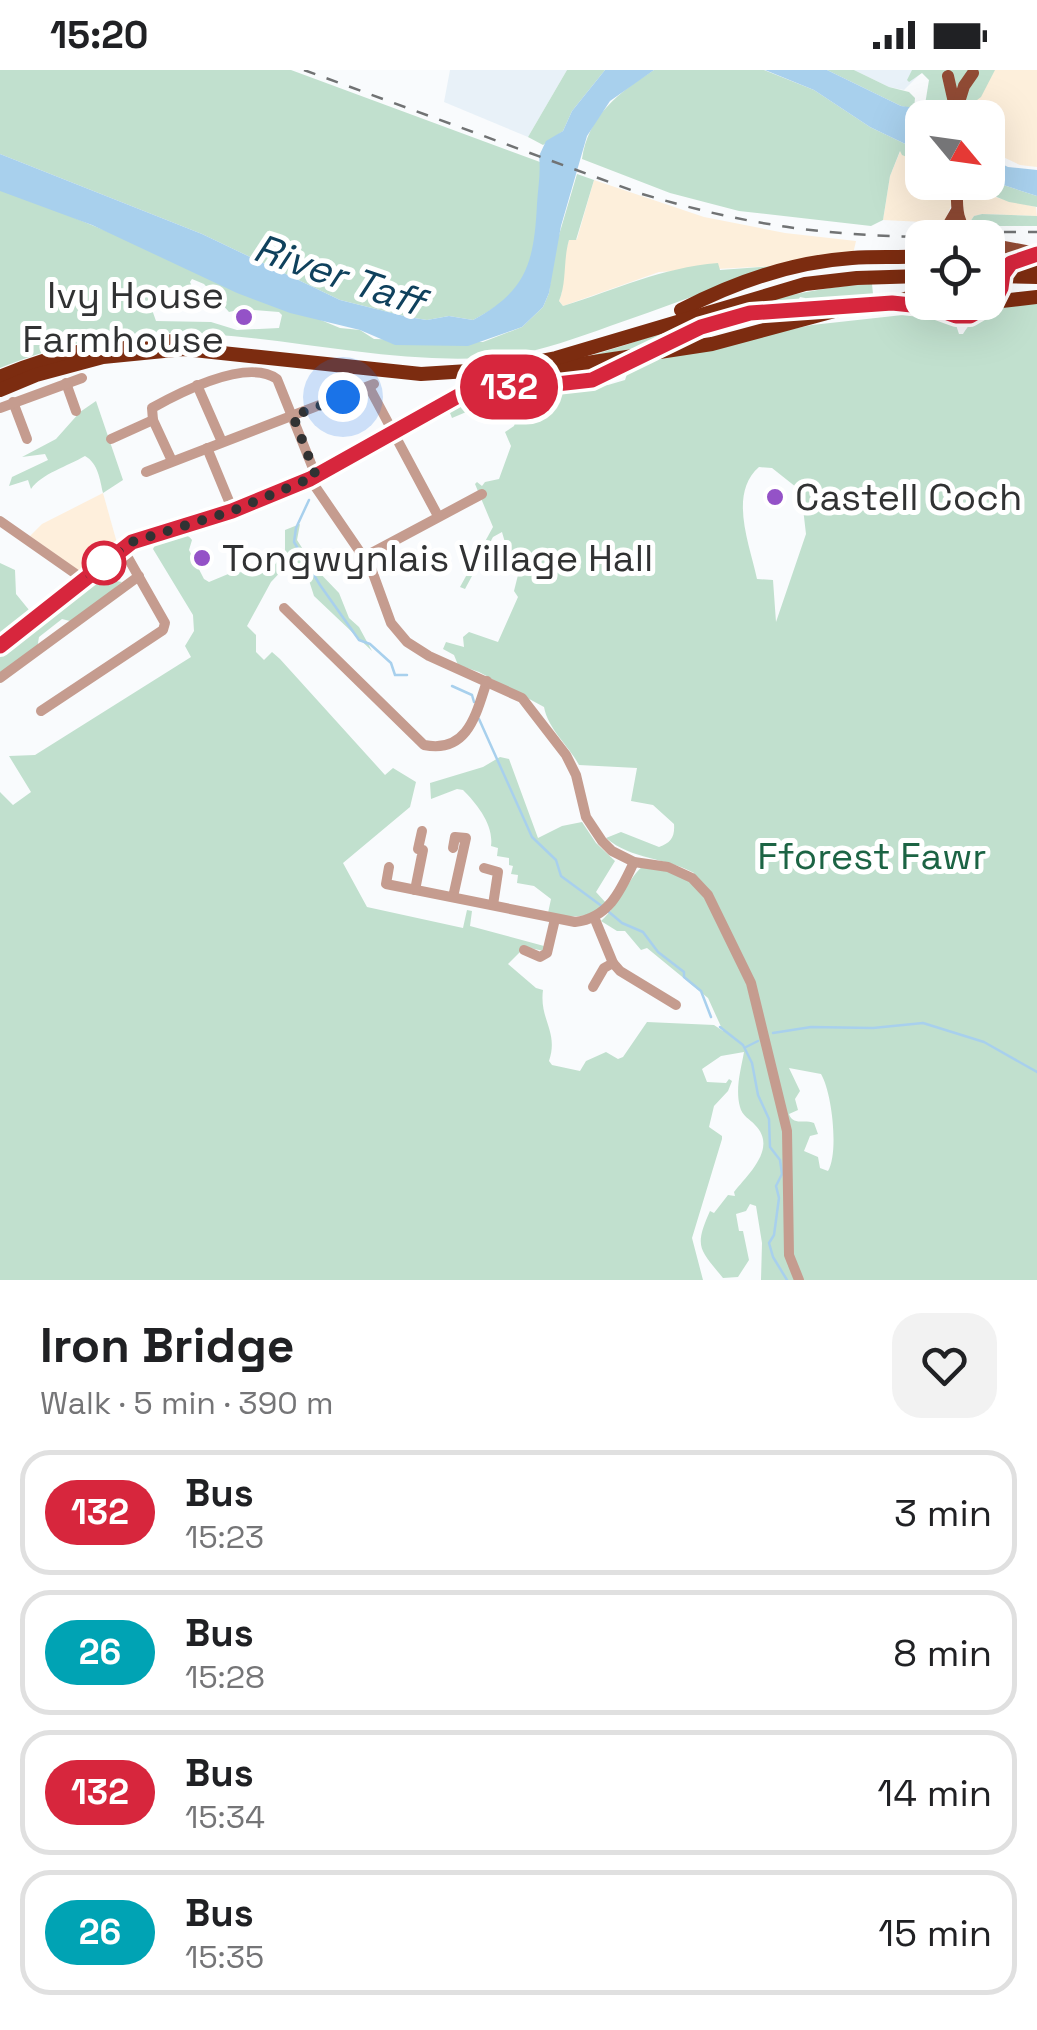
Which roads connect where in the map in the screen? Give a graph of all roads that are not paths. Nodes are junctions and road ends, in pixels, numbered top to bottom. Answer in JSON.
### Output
{"nodes":[{"id":1,"x":974,"y":72,"type":"edge"},
{"id":2,"x":944,"y":73,"type":"edge"},
{"id":3,"x":952,"y":100,"type":"edge"},
{"id":4,"x":960,"y":100,"type":"edge"},
{"id":5,"x":957,"y":200,"type":"edge"},
{"id":6,"x":957,"y":210,"type":"junction"},
{"id":7,"x":952,"y":220,"type":"edge"},
{"id":8,"x":959,"y":220,"type":"edge"},
{"id":9,"x":1005,"y":247,"type":"edge"},
{"id":10,"x":1037,"y":253,"type":"edge"},
{"id":11,"x":905,"y":256,"type":"edge"},
{"id":12,"x":905,"y":267,"type":"edge"},
{"id":13,"x":1037,"y":267,"type":"edge"},
{"id":14,"x":1005,"y":268,"type":"edge"},
{"id":15,"x":1005,"y":270,"type":"edge"},
{"id":16,"x":1005,"y":272,"type":"edge"},
{"id":17,"x":905,"y":277,"type":"edge"},
{"id":18,"x":1037,"y":278,"type":"edge"},
{"id":19,"x":1037,"y":297,"type":"edge"},
{"id":20,"x":905,"y":298,"type":"edge"},
{"id":21,"x":1005,"y":301,"type":"edge"},
{"id":22,"x":892,"y":303,"type":"junction"},
{"id":23,"x":905,"y":304,"type":"edge"},
{"id":24,"x":853,"y":306,"type":"junction"},
{"id":25,"x":681,"y":310,"type":"junction"},
{"id":26,"x":441,"y":374,"type":"junction"},
{"id":27,"x":0,"y":377,"type":"edge"},
{"id":28,"x":82,"y":378,"type":"dead end"},
{"id":29,"x":66,"y":383,"type":"junction"},
{"id":30,"x":197,"y":385,"type":"junction"},
{"id":31,"x":0,"y":390,"type":"edge"},
{"id":32,"x":13,"y":402,"type":"junction"},
{"id":33,"x":0,"y":408,"type":"edge"},
{"id":34,"x":76,"y":411,"type":"dead end"},
{"id":35,"x":152,"y":416,"type":"junction"},
{"id":36,"x":293,"y":416,"type":"junction"},
{"id":37,"x":392,"y":432,"type":"junction"},
{"id":38,"x":111,"y":439,"type":"dead end"},
{"id":39,"x":26,"y":440,"type":"dead end"},
{"id":40,"x":222,"y":442,"type":"junction"},
{"id":41,"x":207,"y":448,"type":"junction"},
{"id":42,"x":172,"y":461,"type":"junction"},
{"id":43,"x":146,"y":472,"type":"dead end"},
{"id":44,"x":313,"y":478,"type":"junction"},
{"id":45,"x":482,"y":494,"type":"dead end"},
{"id":46,"x":232,"y":511,"type":"junction"},
{"id":47,"x":438,"y":516,"type":"junction"},
{"id":48,"x":0,"y":521,"type":"edge"},
{"id":49,"x":123,"y":548,"type":"junction"},
{"id":50,"x":364,"y":557,"type":"junction"},
{"id":51,"x":139,"y":576,"type":"junction"},
{"id":52,"x":83,"y":579,"type":"junction"},
{"id":53,"x":284,"y":608,"type":"dead end"},
{"id":54,"x":0,"y":646,"type":"edge"},
{"id":55,"x":0,"y":678,"type":"edge"},
{"id":56,"x":488,"y":681,"type":"junction"},
{"id":57,"x":41,"y":710,"type":"dead end"},
{"id":58,"x":422,"y":830,"type":"dead end"},
{"id":59,"x":452,"y":848,"type":"dead end"},
{"id":60,"x":634,"y":862,"type":"junction"},
{"id":61,"x":389,"y":867,"type":"dead end"},
{"id":62,"x":484,"y":868,"type":"dead end"},
{"id":63,"x":415,"y":890,"type":"junction"},
{"id":64,"x":453,"y":897,"type":"junction"},
{"id":65,"x":492,"y":905,"type":"junction"},
{"id":66,"x":602,"y":912,"type":"junction"},
{"id":67,"x":555,"y":918,"type":"junction"},
{"id":68,"x":524,"y":950,"type":"dead end"},
{"id":69,"x":613,"y":963,"type":"junction"},
{"id":70,"x":593,"y":987,"type":"dead end"},
{"id":71,"x":676,"y":1006,"type":"dead end"},
{"id":72,"x":799,"y":1280,"type":"edge"}],
"edges":[{"from":1,"to":2,"type":"main road"},
{"from":1,"to":4,"type":"main road"},
{"from":2,"to":3,"type":"main road"},
{"from":5,"to":6,"type":"main road"},
{"from":6,"to":7,"type":"main road"},
{"from":6,"to":8,"type":"main road"},
{"from":9,"to":10,"type":"main road"},
{"from":10,"to":14,"type":"main road"},
{"from":11,"to":25,"type":"highway"},
{"from":12,"to":25,"type":"highway"},
{"from":13,"to":15,"type":"highway"},
{"from":16,"to":18,"type":"highway"},
{"from":17,"to":26,"type":"highway"},
{"from":19,"to":21,"type":"highway"},
{"from":20,"to":22,"type":"main road"},
{"from":22,"to":23,"type":"main road"},
{"from":22,"to":24,"type":"main road"},
{"from":24,"to":26,"type":"highway"},
{"from":24,"to":37,"type":"main road","bridge":true},
{"from":25,"to":27,"type":"highway"},
{"from":26,"to":31,"type":"highway"},
{"from":28,"to":29,"type":"street"},
{"from":29,"to":32,"type":"street"},
{"from":29,"to":34,"type":"street"},
{"from":30,"to":35,"type":"street"},
{"from":30,"to":36,"type":"street"},
{"from":30,"to":40,"type":"street"},
{"from":32,"to":33,"type":"street"},
{"from":32,"to":39,"type":"street"},
{"from":35,"to":38,"type":"street"},
{"from":35,"to":42,"type":"street"},
{"from":36,"to":37,"type":"street"},
{"from":36,"to":40,"type":"street"},
{"from":36,"to":44,"type":"street"},
{"from":37,"to":44,"type":"main road"},
{"from":37,"to":47,"type":"street"},
{"from":40,"to":41,"type":"street"},
{"from":41,"to":42,"type":"street"},
{"from":41,"to":46,"type":"street"},
{"from":42,"to":43,"type":"street"},
{"from":44,"to":46,"type":"main road"},
{"from":44,"to":50,"type":"street"},
{"from":45,"to":47,"type":"street"},
{"from":46,"to":49,"type":"main road"},
{"from":47,"to":50,"type":"street"},
{"from":48,"to":52,"type":"street"},
{"from":49,"to":51,"type":"street"},
{"from":49,"to":52,"type":"main road"},
{"from":50,"to":56,"type":"street"},
{"from":51,"to":55,"type":"street"},
{"from":51,"to":57,"type":"street"},
{"from":52,"to":54,"type":"main road"},
{"from":53,"to":56,"type":"street"},
{"from":56,"to":60,"type":"street"},
{"from":58,"to":63,"type":"street"},
{"from":59,"to":64,"type":"street"},
{"from":60,"to":66,"type":"street"},
{"from":60,"to":72,"type":"street"},
{"from":61,"to":63,"type":"street"},
{"from":62,"to":65,"type":"street"},
{"from":63,"to":64,"type":"street"},
{"from":64,"to":65,"type":"street"},
{"from":65,"to":67,"type":"street"},
{"from":66,"to":67,"type":"street"},
{"from":66,"to":69,"type":"street"},
{"from":67,"to":68,"type":"street"},
{"from":69,"to":70,"type":"street"},
{"from":69,"to":71,"type":"street"}]}
